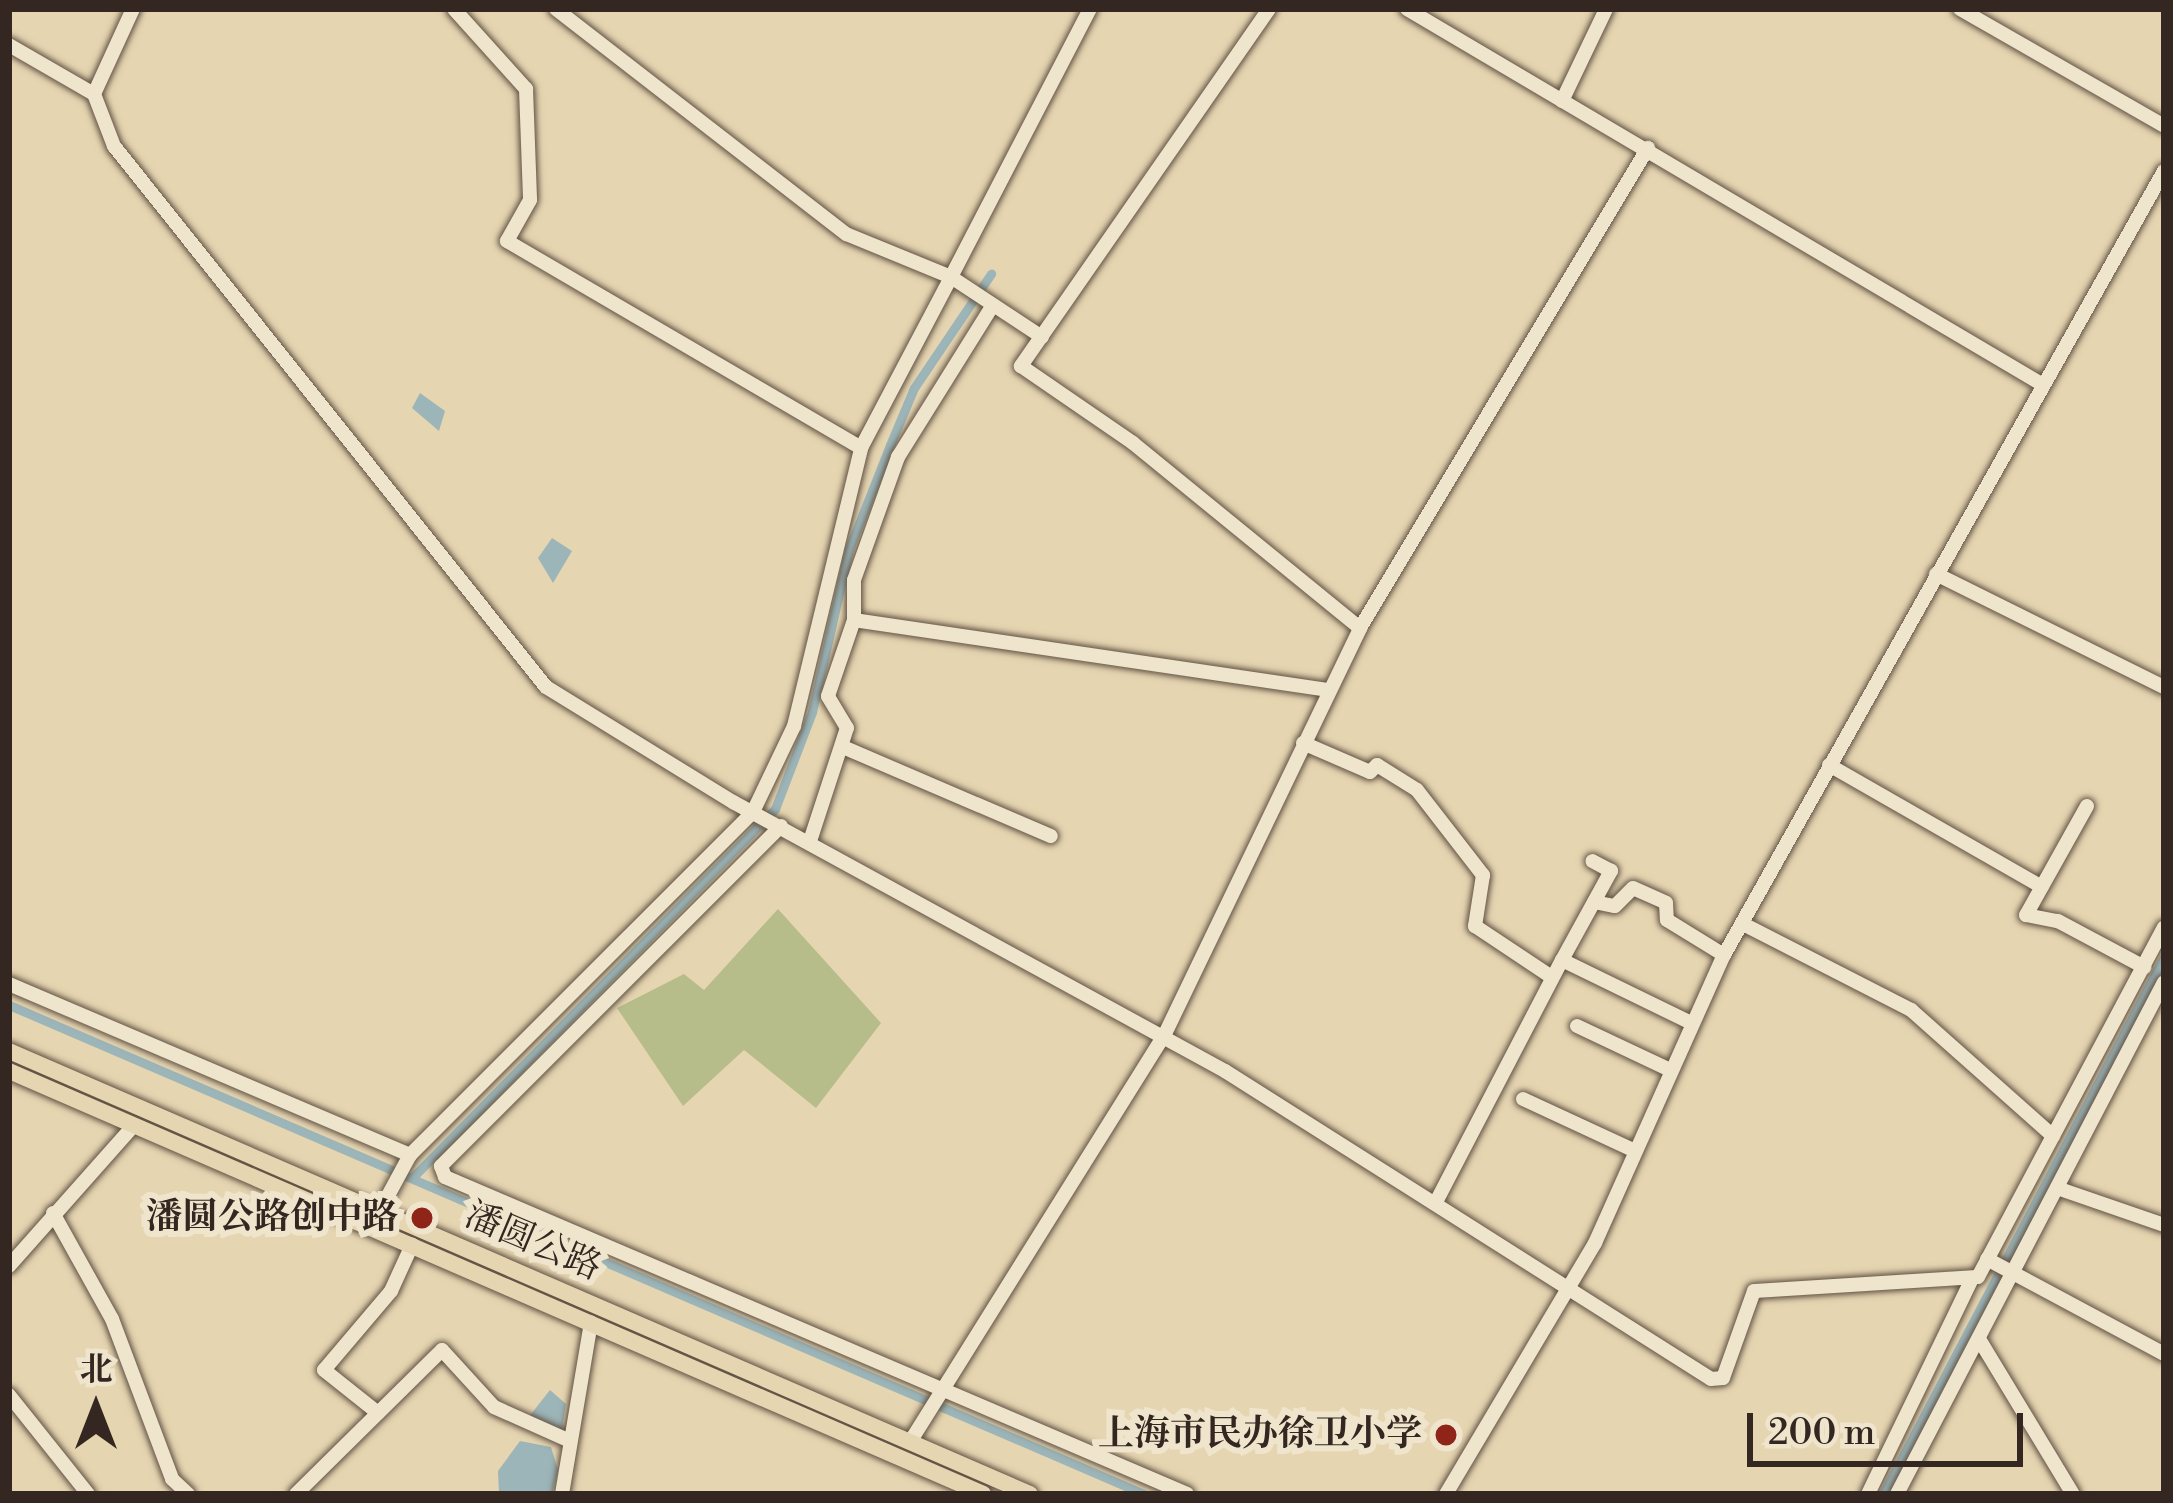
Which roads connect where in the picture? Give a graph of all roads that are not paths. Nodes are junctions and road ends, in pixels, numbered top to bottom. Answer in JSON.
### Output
{"nodes":[{"id":1,"x":133,"y":9,"type":"edge"},
{"id":2,"x":454,"y":9,"type":"edge"},
{"id":3,"x":556,"y":9,"type":"edge"},
{"id":4,"x":1090,"y":9,"type":"edge"},
{"id":5,"x":1269,"y":9,"type":"edge"},
{"id":6,"x":1407,"y":9,"type":"edge"},
{"id":7,"x":1606,"y":9,"type":"edge"},
{"id":8,"x":1960,"y":9,"type":"edge"},
{"id":9,"x":9,"y":45,"type":"edge"},
{"id":10,"x":94,"y":94,"type":"junction"},
{"id":11,"x":1562,"y":101,"type":"junction"},
{"id":12,"x":2164,"y":126,"type":"edge"},
{"id":13,"x":1648,"y":148,"type":"junction"},
{"id":14,"x":2164,"y":171,"type":"edge"},
{"id":15,"x":951,"y":277,"type":"junction"},
{"id":16,"x":993,"y":305,"type":"junction"},
{"id":17,"x":1042,"y":337,"type":"junction"},
{"id":18,"x":2040,"y":382,"type":"junction"},
{"id":19,"x":860,"y":448,"type":"junction"},
{"id":20,"x":1936,"y":574,"type":"junction"},
{"id":21,"x":854,"y":620,"type":"junction"},
{"id":22,"x":1360,"y":628,"type":"junction"},
{"id":23,"x":2164,"y":687,"type":"edge"},
{"id":24,"x":1329,"y":690,"type":"junction"},
{"id":25,"x":1303,"y":743,"type":"junction"},
{"id":26,"x":843,"y":747,"type":"junction"},
{"id":27,"x":1829,"y":765,"type":"junction"},
{"id":28,"x":2087,"y":806,"type":"dead end"},
{"id":29,"x":755,"y":813,"type":"junction"},
{"id":30,"x":780,"y":825,"type":"junction"},
{"id":31,"x":1051,"y":836,"type":"dead end"},
{"id":32,"x":810,"y":842,"type":"junction"},
{"id":33,"x":1592,"y":861,"type":"dead end"},
{"id":34,"x":2042,"y":887,"type":"junction"},
{"id":35,"x":1594,"y":902,"type":"junction"},
{"id":36,"x":1743,"y":924,"type":"junction"},
{"id":37,"x":2164,"y":927,"type":"edge"},
{"id":38,"x":1724,"y":955,"type":"junction"},
{"id":39,"x":1562,"y":960,"type":"junction"},
{"id":40,"x":2144,"y":967,"type":"junction"},
{"id":41,"x":1550,"y":976,"type":"junction"},
{"id":42,"x":2164,"y":982,"type":"edge"},
{"id":43,"x":9,"y":984,"type":"edge"},
{"id":44,"x":1689,"y":1022,"type":"junction"},
{"id":45,"x":1577,"y":1026,"type":"dead end"},
{"id":46,"x":1163,"y":1036,"type":"junction"},
{"id":47,"x":9,"y":1051,"type":"edge"},
{"id":48,"x":1669,"y":1069,"type":"junction"},
{"id":49,"x":9,"y":1071,"type":"edge"},
{"id":50,"x":1523,"y":1100,"type":"dead end"},
{"id":51,"x":134,"y":1125,"type":"junction"},
{"id":52,"x":2053,"y":1136,"type":"junction"},
{"id":53,"x":1633,"y":1150,"type":"junction"},
{"id":54,"x":410,"y":1155,"type":"junction"},
{"id":55,"x":2057,"y":1188,"type":"junction"},
{"id":56,"x":1436,"y":1202,"type":"junction"},
{"id":57,"x":53,"y":1214,"type":"junction"},
{"id":58,"x":375,"y":1219,"type":"junction"},
{"id":59,"x":2164,"y":1225,"type":"edge"},
{"id":60,"x":412,"y":1245,"type":"junction"},
{"id":61,"x":1989,"y":1260,"type":"junction"},
{"id":62,"x":9,"y":1267,"type":"edge"},
{"id":63,"x":2013,"y":1270,"type":"junction"},
{"id":64,"x":1972,"y":1279,"type":"junction"},
{"id":65,"x":1570,"y":1285,"type":"junction"},
{"id":66,"x":591,"y":1322,"type":"junction"},
{"id":67,"x":1979,"y":1339,"type":"junction"},
{"id":68,"x":2164,"y":1354,"type":"edge"},
{"id":69,"x":943,"y":1388,"type":"junction"},
{"id":70,"x":9,"y":1396,"type":"edge"},
{"id":71,"x":378,"y":1413,"type":"junction"},
{"id":72,"x":570,"y":1442,"type":"junction"},
{"id":73,"x":910,"y":1442,"type":"junction"},
{"id":74,"x":88,"y":1494,"type":"edge"},
{"id":75,"x":188,"y":1494,"type":"edge"},
{"id":76,"x":296,"y":1494,"type":"edge"},
{"id":77,"x":562,"y":1494,"type":"edge"},
{"id":78,"x":983,"y":1494,"type":"edge"},
{"id":79,"x":1030,"y":1494,"type":"edge"},
{"id":80,"x":1187,"y":1494,"type":"edge"},
{"id":81,"x":1446,"y":1494,"type":"edge"},
{"id":82,"x":1868,"y":1494,"type":"edge"},
{"id":83,"x":1897,"y":1494,"type":"edge"},
{"id":84,"x":2073,"y":1494,"type":"edge"}],
"edges":[{"from":1,"to":10,"type":"street"},
{"from":2,"to":19,"type":"street"},
{"from":3,"to":15,"type":"street"},
{"from":4,"to":15,"type":"street"},
{"from":5,"to":17,"type":"street"},
{"from":6,"to":11,"type":"street"},
{"from":7,"to":11,"type":"street"},
{"from":8,"to":12,"type":"street"},
{"from":9,"to":10,"type":"street"},
{"from":10,"to":29,"type":"street"},
{"from":11,"to":13,"type":"street"},
{"from":13,"to":18,"type":"street"},
{"from":13,"to":22,"type":"street"},
{"from":14,"to":18,"type":"street"},
{"from":15,"to":16,"type":"street"},
{"from":15,"to":19,"type":"street"},
{"from":16,"to":17,"type":"street"},
{"from":16,"to":21,"type":"street"},
{"from":17,"to":22,"type":"street"},
{"from":18,"to":20,"type":"street"},
{"from":19,"to":29,"type":"street"},
{"from":20,"to":23,"type":"street"},
{"from":20,"to":27,"type":"street"},
{"from":21,"to":24,"type":"street"},
{"from":21,"to":26,"type":"street"},
{"from":22,"to":24,"type":"street"},
{"from":24,"to":25,"type":"street"},
{"from":25,"to":41,"type":"street"},
{"from":25,"to":46,"type":"street"},
{"from":26,"to":31,"type":"street"},
{"from":26,"to":32,"type":"street"},
{"from":27,"to":34,"type":"street"},
{"from":27,"to":36,"type":"street"},
{"from":28,"to":34,"type":"street"},
{"from":29,"to":30,"type":"street"},
{"from":29,"to":54,"type":"street"},
{"from":30,"to":32,"type":"street"},
{"from":30,"to":69,"type":"street"},
{"from":32,"to":46,"type":"street"},
{"from":33,"to":35,"type":"street"},
{"from":34,"to":40,"type":"street"},
{"from":35,"to":38,"type":"street"},
{"from":35,"to":39,"type":"street"},
{"from":36,"to":38,"type":"street"},
{"from":36,"to":52,"type":"street"},
{"from":37,"to":40,"type":"street"},
{"from":38,"to":44,"type":"street"},
{"from":39,"to":41,"type":"street"},
{"from":39,"to":44,"type":"street"},
{"from":40,"to":52,"type":"street"},
{"from":41,"to":56,"type":"street"},
{"from":42,"to":55,"type":"street"},
{"from":43,"to":54,"type":"street"},
{"from":44,"to":48,"type":"street"},
{"from":45,"to":48,"type":"street"},
{"from":46,"to":56,"type":"street"},
{"from":46,"to":69,"type":"street"},
{"from":47,"to":58,"type":"main road","name":"潘圆公路"},
{"from":48,"to":53,"type":"street"},
{"from":49,"to":51,"type":"main road","name":"潘圆公路"},
{"from":50,"to":53,"type":"street"},
{"from":51,"to":57,"type":"street"},
{"from":51,"to":58,"type":"main road","name":"潘圆公路"},
{"from":52,"to":61,"type":"street"},
{"from":53,"to":65,"type":"street"},
{"from":54,"to":58,"type":"street"},
{"from":55,"to":59,"type":"street"},
{"from":55,"to":63,"type":"street"},
{"from":56,"to":65,"type":"street"},
{"from":57,"to":62,"type":"street"},
{"from":57,"to":75,"type":"street"},
{"from":58,"to":60,"type":"main road","name":"潘圆公路"},
{"from":58,"to":73,"type":"main road","name":"潘圆公路"},
{"from":60,"to":66,"type":"main road","name":"潘圆公路"},
{"from":60,"to":71,"type":"street"},
{"from":61,"to":63,"type":"street"},
{"from":61,"to":64,"type":"street"},
{"from":63,"to":67,"type":"street"},
{"from":63,"to":68,"type":"street"},
{"from":64,"to":65,"type":"street"},
{"from":64,"to":82,"type":"street"},
{"from":65,"to":81,"type":"street"},
{"from":66,"to":72,"type":"street"},
{"from":66,"to":78,"type":"main road","name":"潘圆公路"},
{"from":67,"to":83,"type":"street"},
{"from":67,"to":84,"type":"street"},
{"from":69,"to":73,"type":"street"},
{"from":69,"to":80,"type":"street"},
{"from":70,"to":74,"type":"street"},
{"from":71,"to":72,"type":"street"},
{"from":71,"to":76,"type":"street"},
{"from":72,"to":77,"type":"street"},
{"from":73,"to":79,"type":"main road","name":"潘圆公路"}]}
